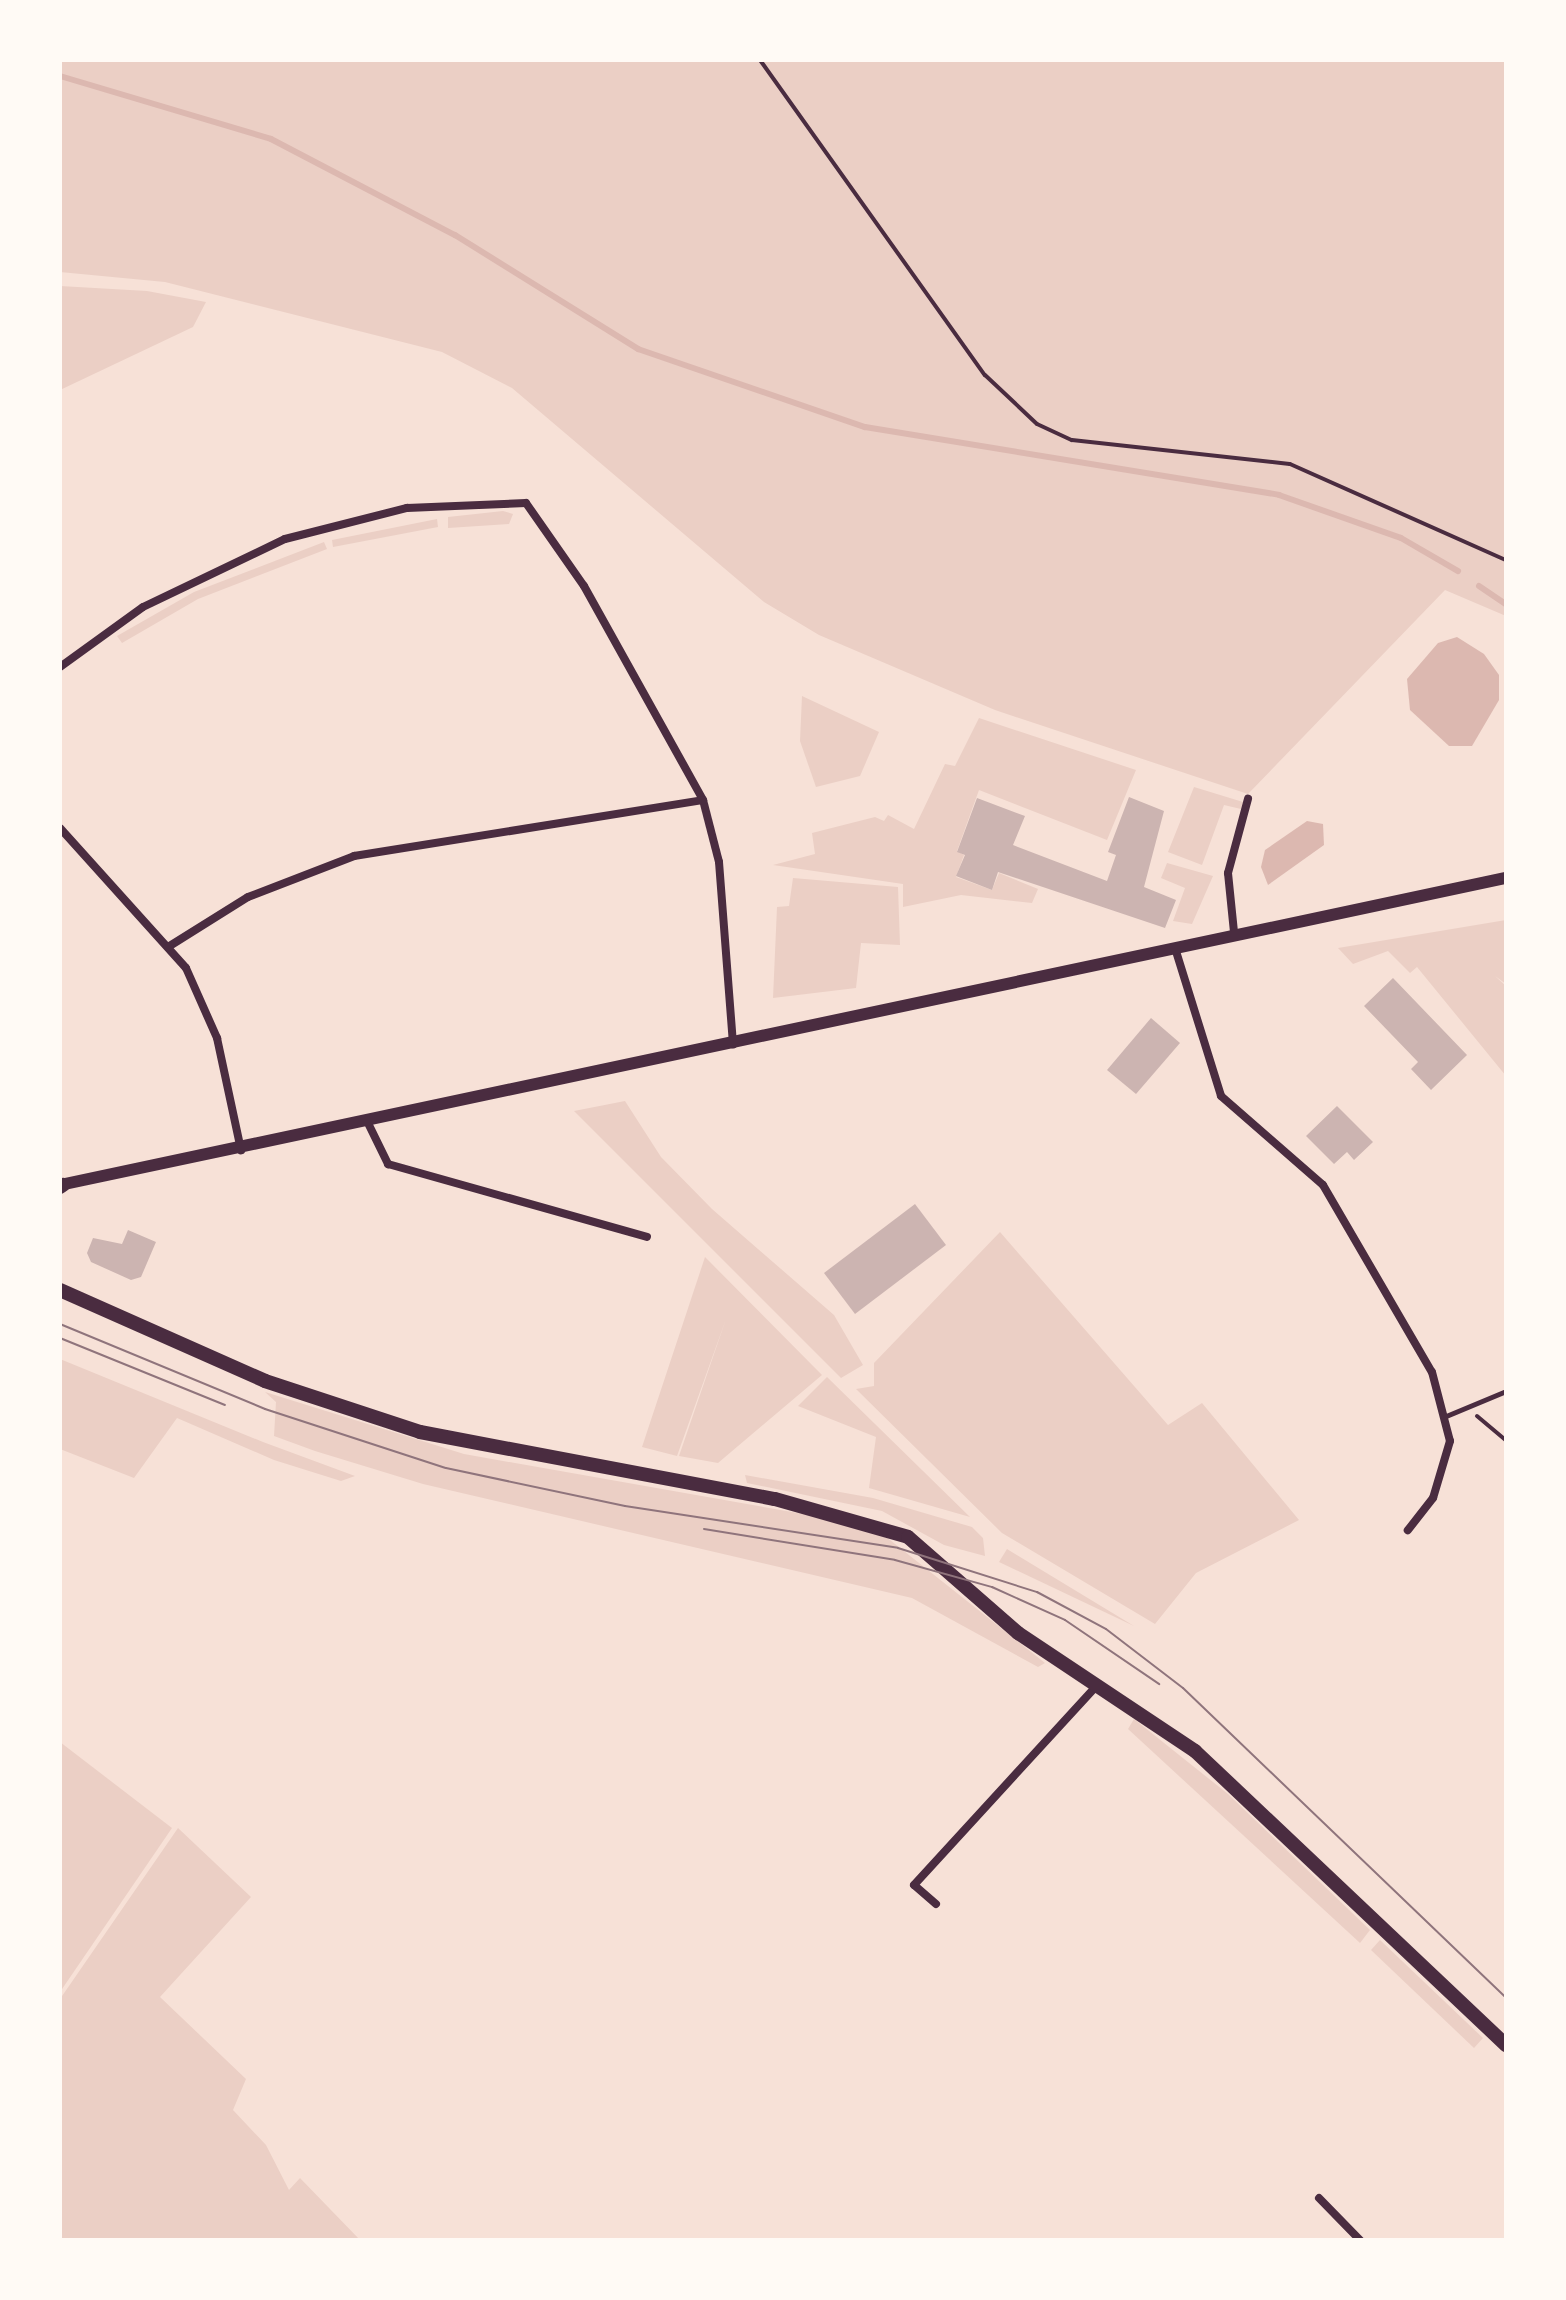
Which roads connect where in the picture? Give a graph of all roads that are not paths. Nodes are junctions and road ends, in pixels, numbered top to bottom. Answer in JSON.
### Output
{"nodes":[{"id":1,"x":60,"y":667,"type":"edge"},
{"id":2,"x":1248,"y":799,"type":"dead end"},
{"id":3,"x":703,"y":800,"type":"junction"},
{"id":4,"x":60,"y":828,"type":"edge"},
{"id":5,"x":1506,"y":878,"type":"edge"},
{"id":6,"x":1234,"y":932,"type":"junction"},
{"id":7,"x":168,"y":947,"type":"junction"},
{"id":8,"x":1175,"y":948,"type":"junction"},
{"id":9,"x":733,"y":1044,"type":"junction"},
{"id":10,"x":368,"y":1123,"type":"junction"},
{"id":11,"x":241,"y":1150,"type":"junction"},
{"id":12,"x":61,"y":1186,"type":"edge"},
{"id":13,"x":647,"y":1237,"type":"dead end"},
{"id":14,"x":60,"y":1290,"type":"edge"},
{"id":15,"x":1506,"y":1391,"type":"edge"},
{"id":16,"x":1446,"y":1416,"type":"junction"},
{"id":17,"x":1408,"y":1530,"type":"dead end"},
{"id":18,"x":1100,"y":1681,"type":"junction"},
{"id":19,"x":936,"y":1904,"type":"dead end"},
{"id":20,"x":1506,"y":2045,"type":"edge"},
{"id":21,"x":1319,"y":2198,"type":"dead end"},
{"id":22,"x":1360,"y":2240,"type":"edge"}],
"edges":[{"from":1,"to":3,"type":"street"},
{"from":2,"to":6,"type":"street"},
{"from":3,"to":7,"type":"street"},
{"from":3,"to":9,"type":"street"},
{"from":4,"to":7,"type":"street"},
{"from":5,"to":6,"type":"street"},
{"from":6,"to":8,"type":"street"},
{"from":7,"to":11,"type":"street"},
{"from":8,"to":9,"type":"street"},
{"from":8,"to":16,"type":"street"},
{"from":9,"to":10,"type":"street"},
{"from":10,"to":11,"type":"street"},
{"from":10,"to":13,"type":"street"},
{"from":11,"to":12,"type":"street"},
{"from":14,"to":18,"type":"main road"},
{"from":15,"to":16,"type":"lane"},
{"from":16,"to":17,"type":"street"},
{"from":18,"to":19,"type":"street"},
{"from":18,"to":20,"type":"main road"},
{"from":21,"to":22,"type":"street"}]}
